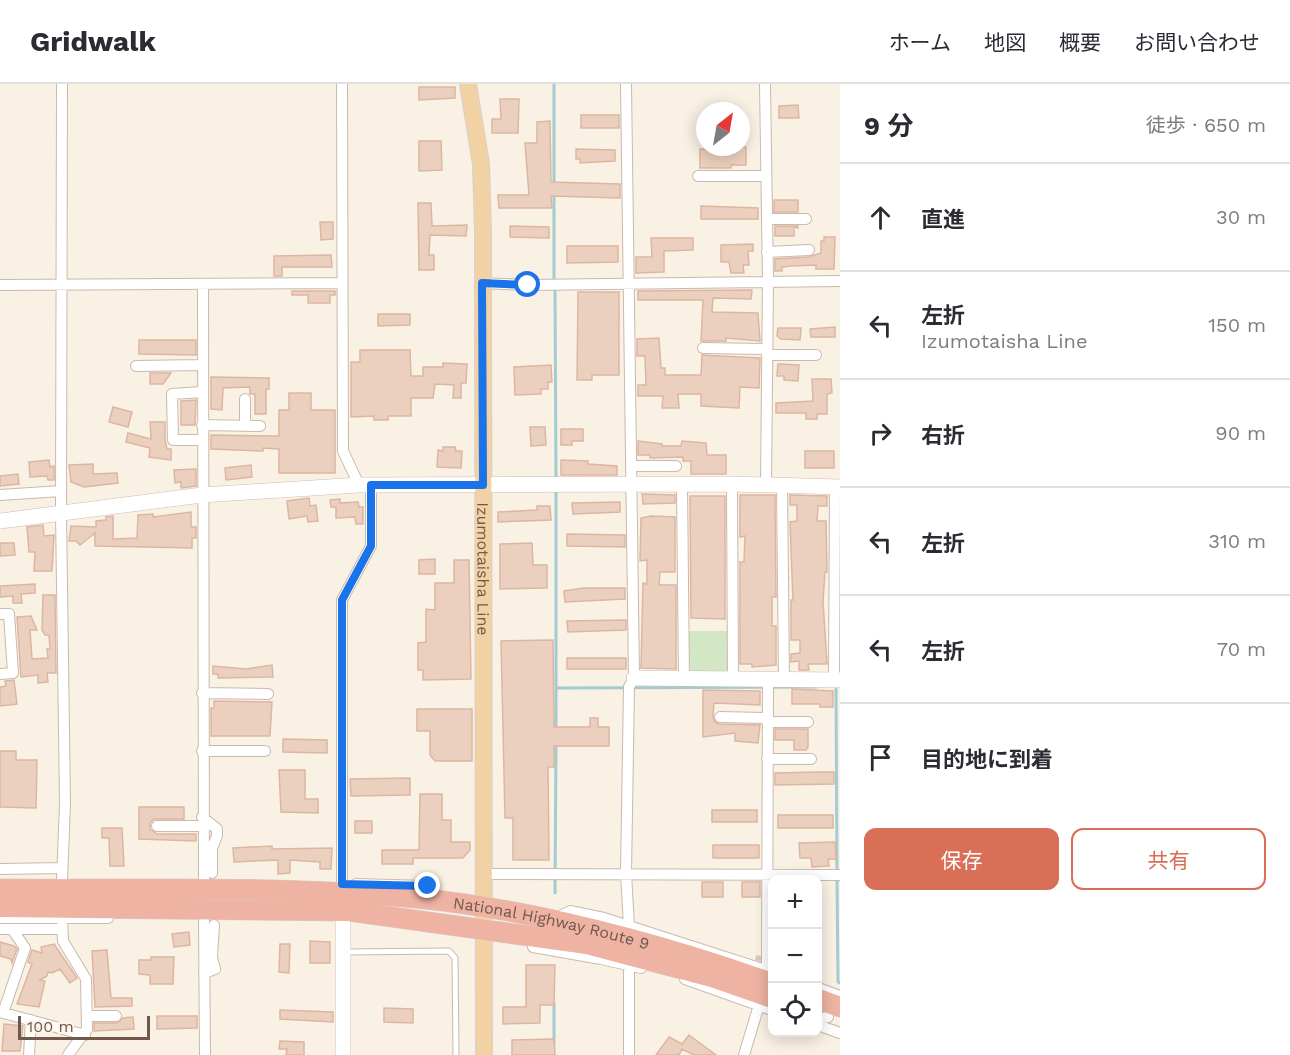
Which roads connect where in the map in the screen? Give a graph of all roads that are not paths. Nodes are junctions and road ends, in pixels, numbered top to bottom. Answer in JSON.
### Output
{"nodes":[{"id":1,"x":62,"y":84,"type":"edge"},
{"id":2,"x":342,"y":84,"type":"edge"},
{"id":3,"x":468,"y":84,"type":"edge"},
{"id":4,"x":626,"y":84,"type":"edge"},
{"id":5,"x":765,"y":84,"type":"edge"},
{"id":6,"x":698,"y":176,"type":"dead end"},
{"id":7,"x":766,"y":176,"type":"junction"},
{"id":8,"x":767,"y":219,"type":"junction"},
{"id":9,"x":806,"y":219,"type":"dead end"},
{"id":10,"x":809,"y":250,"type":"dead end"},
{"id":11,"x":767,"y":252,"type":"junction"},
{"id":12,"x":768,"y":281,"type":"junction"},
{"id":13,"x":840,"y":281,"type":"edge"},
{"id":14,"x":342,"y":283,"type":"junction"},
{"id":15,"x":482,"y":283,"type":"junction"},
{"id":16,"x":627,"y":284,"type":"junction"},
{"id":17,"x":0,"y":285,"type":"edge"},
{"id":18,"x":63,"y":285,"type":"junction"},
{"id":19,"x":203,"y":285,"type":"junction"},
{"id":20,"x":703,"y":348,"type":"dead end"},
{"id":21,"x":767,"y":352,"type":"junction"},
{"id":22,"x":816,"y":355,"type":"dead end"},
{"id":23,"x":202,"y":365,"type":"junction"},
{"id":24,"x":136,"y":366,"type":"dead end"},
{"id":25,"x":202,"y":392,"type":"junction"},
{"id":26,"x":245,"y":399,"type":"dead end"},
{"id":27,"x":202,"y":425,"type":"junction"},
{"id":28,"x":245,"y":426,"type":"junction"},
{"id":29,"x":260,"y":426,"type":"dead end"},
{"id":30,"x":202,"y":440,"type":"junction"},
{"id":31,"x":676,"y":465,"type":"dead end"},
{"id":32,"x":632,"y":466,"type":"junction"},
{"id":33,"x":682,"y":484,"type":"junction"},
{"id":34,"x":732,"y":484,"type":"junction"},
{"id":35,"x":766,"y":484,"type":"junction"},
{"id":36,"x":365,"y":485,"type":"junction"},
{"id":37,"x":483,"y":485,"type":"junction"},
{"id":38,"x":633,"y":485,"type":"junction"},
{"id":39,"x":783,"y":485,"type":"junction"},
{"id":40,"x":838,"y":486,"type":"edge"},
{"id":41,"x":61,"y":491,"type":"junction"},
{"id":42,"x":0,"y":495,"type":"edge"},
{"id":43,"x":202,"y":495,"type":"junction"},
{"id":44,"x":61,"y":513,"type":"junction"},
{"id":45,"x":0,"y":521,"type":"edge"},
{"id":46,"x":0,"y":614,"type":"edge"},
{"id":47,"x":837,"y":622,"type":"edge"},
{"id":48,"x":0,"y":674,"type":"edge"},
{"id":49,"x":634,"y":678,"type":"junction"},
{"id":50,"x":734,"y":679,"type":"junction"},
{"id":51,"x":768,"y":679,"type":"junction"},
{"id":52,"x":784,"y":679,"type":"junction"},
{"id":53,"x":684,"y":680,"type":"junction"},
{"id":54,"x":837,"y":680,"type":"edge"},
{"id":55,"x":202,"y":693,"type":"junction"},
{"id":56,"x":268,"y":694,"type":"dead end"},
{"id":57,"x":720,"y":717,"type":"dead end"},
{"id":58,"x":767,"y":720,"type":"junction"},
{"id":59,"x":808,"y":722,"type":"dead end"},
{"id":60,"x":202,"y":751,"type":"junction"},
{"id":61,"x":265,"y":751,"type":"dead end"},
{"id":62,"x":767,"y":759,"type":"junction"},
{"id":63,"x":812,"y":759,"type":"dead end"},
{"id":64,"x":202,"y":821,"type":"junction"},
{"id":65,"x":157,"y":826,"type":"dead end"},
{"id":66,"x":0,"y":869,"type":"edge"},
{"id":67,"x":626,"y":873,"type":"junction"},
{"id":68,"x":62,"y":874,"type":"junction"},
{"id":69,"x":482,"y":874,"type":"junction"},
{"id":70,"x":767,"y":874,"type":"junction"},
{"id":71,"x":840,"y":874,"type":"edge"},
{"id":72,"x":208,"y":877,"type":"junction"},
{"id":73,"x":0,"y":880,"type":"edge"},
{"id":74,"x":342,"y":884,"type":"junction"},
{"id":75,"x":187,"y":886,"type":"junction"},
{"id":76,"x":428,"y":886,"type":"dead end"},
{"id":77,"x":0,"y":889,"type":"edge"},
{"id":78,"x":378,"y":891,"type":"junction"},
{"id":79,"x":0,"y":907,"type":"edge"},
{"id":80,"x":485,"y":908,"type":"junction"},
{"id":81,"x":767,"y":910,"type":"junction"},
{"id":82,"x":24,"y":913,"type":"junction"},
{"id":83,"x":129,"y":913,"type":"junction"},
{"id":84,"x":281,"y":914,"type":"junction"},
{"id":85,"x":0,"y":918,"type":"edge"},
{"id":86,"x":204,"y":918,"type":"junction"},
{"id":87,"x":342,"y":921,"type":"junction"},
{"id":88,"x":550,"y":921,"type":"junction"},
{"id":89,"x":62,"y":924,"type":"junction"},
{"id":90,"x":214,"y":925,"type":"dead end"},
{"id":91,"x":629,"y":927,"type":"junction"},
{"id":92,"x":437,"y":928,"type":"junction"},
{"id":93,"x":484,"y":928,"type":"junction"},
{"id":94,"x":6,"y":929,"type":"edge"},
{"id":95,"x":768,"y":929,"type":"edge"},
{"id":96,"x":588,"y":944,"type":"junction"},
{"id":97,"x":533,"y":947,"type":"dead end"},
{"id":98,"x":698,"y":947,"type":"junction"},
{"id":99,"x":343,"y":952,"type":"junction"},
{"id":100,"x":679,"y":953,"type":"junction"},
{"id":101,"x":761,"y":956,"type":"tunnel mouth"},
{"id":102,"x":601,"y":959,"type":"junction"},
{"id":103,"x":629,"y":965,"type":"junction"},
{"id":104,"x":204,"y":973,"type":"junction"},
{"id":105,"x":768,"y":974,"type":"edge"},
{"id":106,"x":768,"y":974,"type":"edge"},
{"id":107,"x":703,"y":980,"type":"junction"},
{"id":108,"x":840,"y":996,"type":"edge"},
{"id":109,"x":760,"y":1005,"type":"edge"},
{"id":110,"x":824,"y":1008,"type":"edge"},
{"id":111,"x":2,"y":1012,"type":"edge"},
{"id":112,"x":87,"y":1016,"type":"junction"},
{"id":113,"x":116,"y":1017,"type":"dead end"},
{"id":114,"x":31,"y":1020,"type":"junction"},
{"id":115,"x":840,"y":1033,"type":"edge"},
{"id":116,"x":85,"y":1035,"type":"junction"},
{"id":117,"x":29,"y":1055,"type":"edge"},
{"id":118,"x":68,"y":1055,"type":"edge"},
{"id":119,"x":205,"y":1055,"type":"edge"},
{"id":120,"x":343,"y":1055,"type":"edge"},
{"id":121,"x":456,"y":1055,"type":"edge"},
{"id":122,"x":484,"y":1055,"type":"edge"},
{"id":123,"x":629,"y":1055,"type":"edge"},
{"id":124,"x":744,"y":1055,"type":"edge"}],
"edges":[{"from":1,"to":18,"type":"street"},
{"from":2,"to":14,"type":"street"},
{"from":3,"to":15,"type":"main road","name":"Izumotaisha Line"},
{"from":4,"to":16,"type":"street"},
{"from":5,"to":7,"type":"street"},
{"from":6,"to":7,"type":"street"},
{"from":7,"to":8,"type":"street"},
{"from":8,"to":9,"type":"street"},
{"from":8,"to":11,"type":"street"},
{"from":10,"to":11,"type":"street"},
{"from":11,"to":12,"type":"street"},
{"from":12,"to":13,"type":"street"},
{"from":12,"to":16,"type":"street"},
{"from":12,"to":21,"type":"street"},
{"from":14,"to":19,"type":"street"},
{"from":14,"to":36,"type":"street"},
{"from":15,"to":16,"type":"street"},
{"from":15,"to":37,"type":"main road","name":"Izumotaisha Line"},
{"from":16,"to":32,"type":"street"},
{"from":17,"to":18,"type":"street"},
{"from":18,"to":19,"type":"street"},
{"from":18,"to":41,"type":"street"},
{"from":19,"to":23,"type":"street"},
{"from":20,"to":21,"type":"street"},
{"from":21,"to":22,"type":"street"},
{"from":21,"to":35,"type":"street"},
{"from":23,"to":24,"type":"street"},
{"from":23,"to":25,"type":"street"},
{"from":25,"to":27,"type":"street"},
{"from":25,"to":30,"type":"street"},
{"from":26,"to":28,"type":"street"},
{"from":27,"to":28,"type":"street"},
{"from":27,"to":30,"type":"street"},
{"from":28,"to":29,"type":"street"},
{"from":30,"to":43,"type":"street"},
{"from":31,"to":32,"type":"street"},
{"from":32,"to":38,"type":"street"},
{"from":33,"to":34,"type":"street"},
{"from":33,"to":38,"type":"street"},
{"from":33,"to":53,"type":"street"},
{"from":34,"to":35,"type":"street"},
{"from":34,"to":50,"type":"street"},
{"from":35,"to":39,"type":"street"},
{"from":36,"to":37,"type":"street"},
{"from":36,"to":43,"type":"street"},
{"from":36,"to":74,"type":"street"},
{"from":37,"to":38,"type":"street"},
{"from":37,"to":69,"type":"main road","name":"Izumotaisha Line"},
{"from":38,"to":49,"type":"street"},
{"from":39,"to":40,"type":"street"},
{"from":39,"to":52,"type":"street"},
{"from":40,"to":47,"type":"street"},
{"from":41,"to":42,"type":"street"},
{"from":41,"to":44,"type":"street"},
{"from":43,"to":44,"type":"street"},
{"from":43,"to":55,"type":"street"},
{"from":44,"to":45,"type":"street"},
{"from":44,"to":68,"type":"street"},
{"from":46,"to":48,"type":"street"},
{"from":47,"to":54,"type":"street"},
{"from":49,"to":53,"type":"street"},
{"from":49,"to":67,"type":"street"},
{"from":50,"to":51,"type":"street"},
{"from":50,"to":53,"type":"street"},
{"from":51,"to":52,"type":"street"},
{"from":51,"to":58,"type":"street"},
{"from":52,"to":54,"type":"street"},
{"from":55,"to":56,"type":"street"},
{"from":55,"to":60,"type":"street"},
{"from":57,"to":58,"type":"street"},
{"from":58,"to":59,"type":"street"},
{"from":58,"to":62,"type":"street"},
{"from":60,"to":61,"type":"street"},
{"from":60,"to":64,"type":"street"},
{"from":62,"to":63,"type":"street"},
{"from":62,"to":70,"type":"street"},
{"from":64,"to":65,"type":"street"},
{"from":64,"to":72,"type":"street"},
{"from":66,"to":68,"type":"street"},
{"from":67,"to":69,"type":"street"},
{"from":67,"to":70,"type":"street"},
{"from":67,"to":91,"type":"street"},
{"from":68,"to":73,"type":"street"},
{"from":68,"to":75,"type":"street"},
{"from":69,"to":80,"type":"main road","name":"Izumotaisha Line"},
{"from":70,"to":71,"type":"street"},
{"from":70,"to":81,"type":"street"},
{"from":72,"to":74,"type":"street"},
{"from":72,"to":75,"type":"street"},
{"from":74,"to":78,"type":"street"},
{"from":75,"to":77,"type":"highway","name":"National Highway Route 9"},
{"from":75,"to":78,"type":"highway","name":"National Highway Route 9"},
{"from":76,"to":78,"type":"street"},
{"from":78,"to":80,"type":"highway","name":"National Highway Route 9"},
{"from":79,"to":82,"type":"highway","name":"National Highway Route 9"},
{"from":80,"to":88,"type":"highway","name":"National Highway Route 9"},
{"from":80,"to":93,"type":"main road","name":"Izumotaisha Line"},
{"from":81,"to":95,"type":"street"},
{"from":81,"to":101,"type":"street"},
{"from":82,"to":83,"type":"highway","name":"National Highway Route 9"},
{"from":82,"to":85,"type":"street"},
{"from":82,"to":89,"type":"street"},
{"from":83,"to":84,"type":"highway","name":"National Highway Route 9"},
{"from":83,"to":86,"type":"street"},
{"from":83,"to":89,"type":"street"},
{"from":84,"to":86,"type":"street"},
{"from":84,"to":87,"type":"street"},
{"from":84,"to":92,"type":"highway","name":"National Highway Route 9"},
{"from":86,"to":104,"type":"street"},
{"from":87,"to":92,"type":"street"},
{"from":87,"to":99,"type":"street"},
{"from":88,"to":91,"type":"street"},
{"from":88,"to":100,"type":"highway","name":"National Highway Route 9"},
{"from":89,"to":94,"type":"street"},
{"from":89,"to":112,"type":"street"},
{"from":90,"to":104,"type":"street"},
{"from":91,"to":98,"type":"street"},
{"from":92,"to":93,"type":"highway","name":"National Highway Route 9"},
{"from":93,"to":96,"type":"highway","name":"National Highway Route 9"},
{"from":93,"to":122,"type":"main road","name":"Izumotaisha Line"},
{"from":94,"to":111,"type":"street"},
{"from":96,"to":102,"type":"street"},
{"from":96,"to":107,"type":"highway","name":"National Highway Route 9"},
{"from":97,"to":102,"type":"street"},
{"from":98,"to":100,"type":"street"},
{"from":98,"to":105,"type":"street"},
{"from":99,"to":120,"type":"street"},
{"from":99,"to":121,"type":"lane"},
{"from":100,"to":106,"type":"highway","name":"National Highway Route 9"},
{"from":102,"to":103,"type":"street"},
{"from":103,"to":107,"type":"street"},
{"from":103,"to":123,"type":"street"},
{"from":104,"to":119,"type":"street"},
{"from":107,"to":109,"type":"highway","name":"National Highway Route 9"},
{"from":108,"to":110,"type":"street"},
{"from":109,"to":124,"type":"street"},
{"from":110,"to":115,"type":"street"},
{"from":111,"to":114,"type":"street"},
{"from":112,"to":113,"type":"street"},
{"from":112,"to":116,"type":"street"},
{"from":114,"to":116,"type":"street"},
{"from":114,"to":117,"type":"street"},
{"from":116,"to":118,"type":"street"}]}
